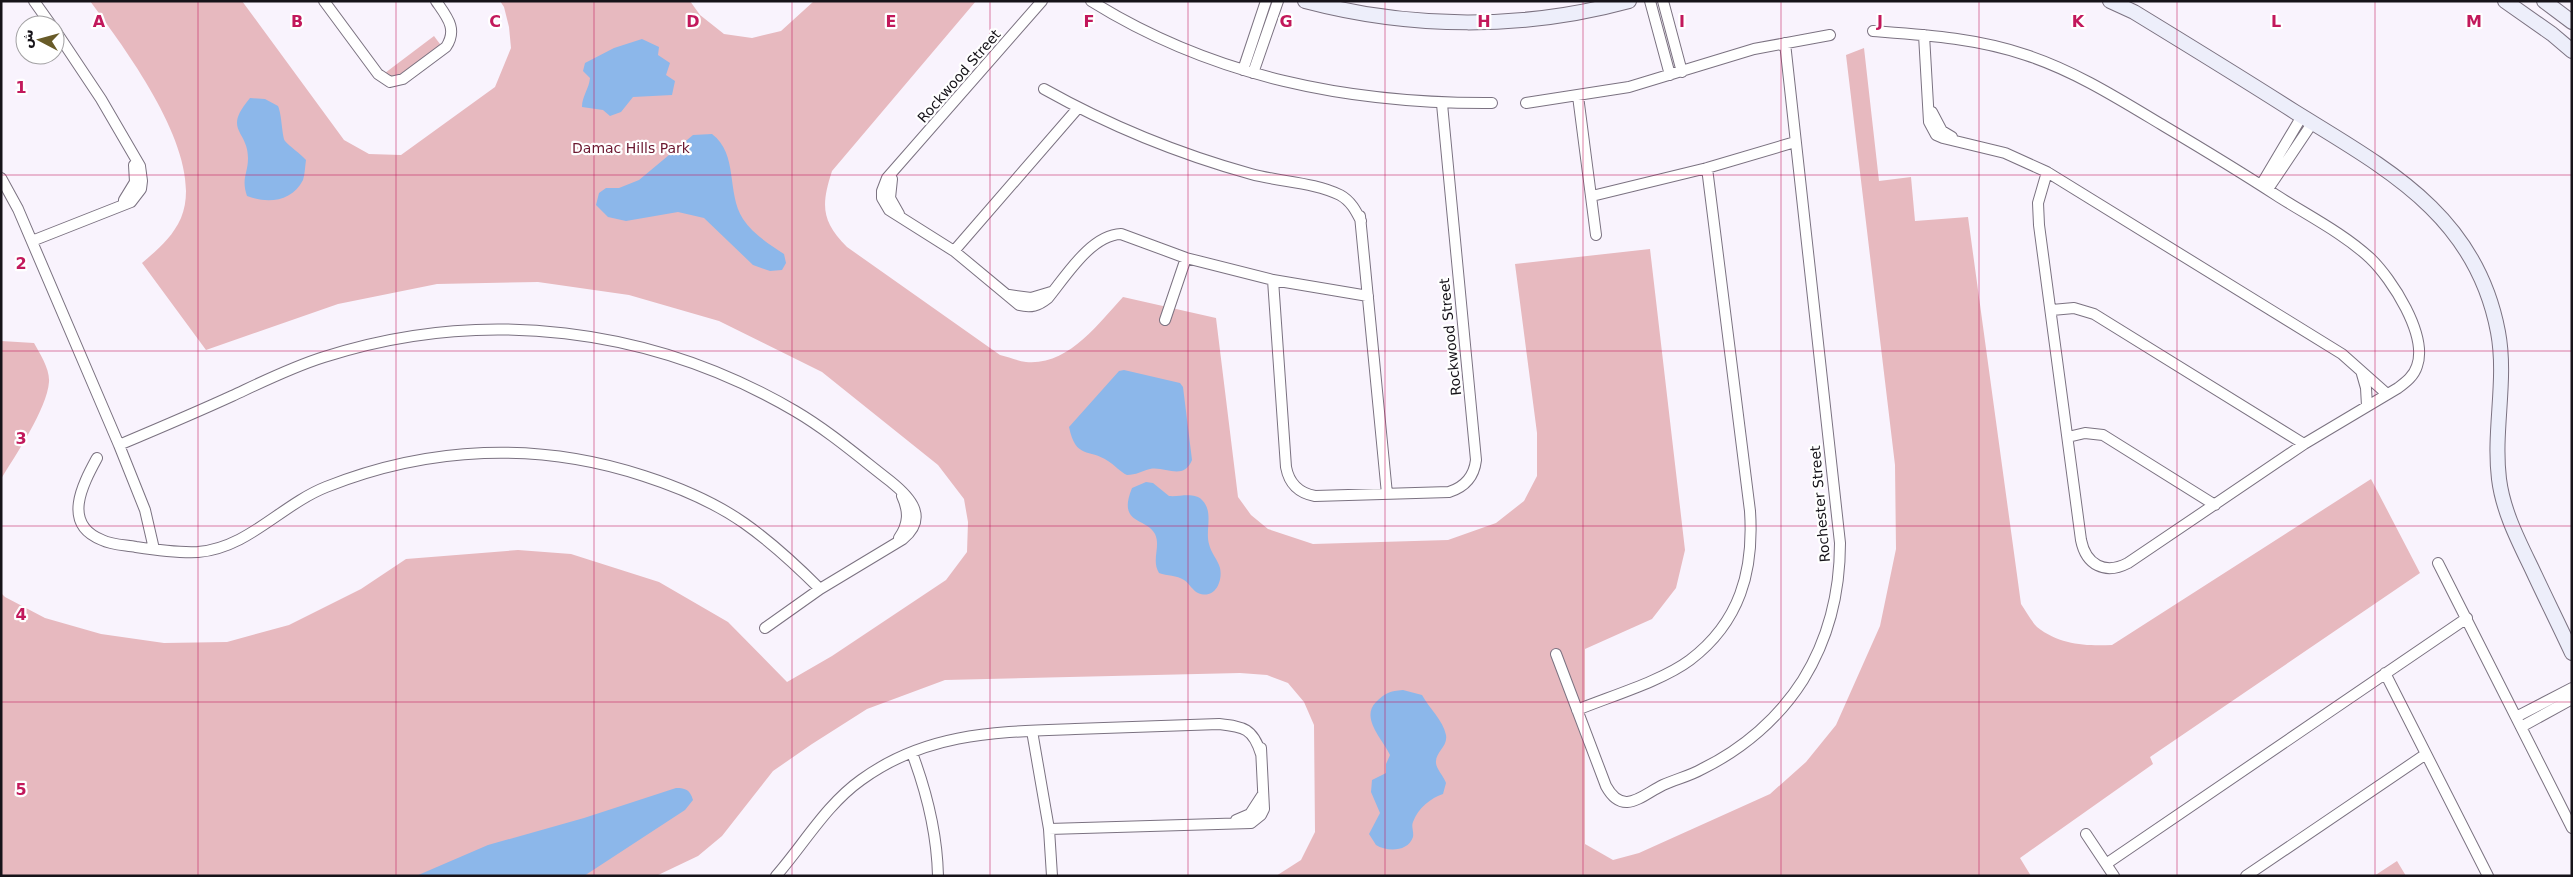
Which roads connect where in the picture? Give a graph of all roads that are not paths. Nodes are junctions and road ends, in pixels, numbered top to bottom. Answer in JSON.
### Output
{"nodes":[{"id":1,"x":34,"y":1,"type":"edge"},
{"id":2,"x":324,"y":1,"type":"edge"},
{"id":3,"x":436,"y":1,"type":"edge"},
{"id":4,"x":1042,"y":1,"type":"edge"},
{"id":5,"x":1091,"y":1,"type":"edge"},
{"id":6,"x":1266,"y":1,"type":"edge"},
{"id":7,"x":1278,"y":1,"type":"edge"},
{"id":8,"x":1305,"y":1,"type":"edge"},
{"id":9,"x":1629,"y":1,"type":"edge"},
{"id":10,"x":1650,"y":1,"type":"edge"},
{"id":11,"x":1663,"y":1,"type":"edge"},
{"id":12,"x":2110,"y":1,"type":"edge"},
{"id":13,"x":2505,"y":1,"type":"edge"},
{"id":14,"x":2544,"y":1,"type":"edge"},
{"id":15,"x":44,"y":15,"type":"edge"},
{"id":16,"x":2572,"y":22,"type":"edge"},
{"id":17,"x":1873,"y":31,"type":"dead end"},
{"id":18,"x":1830,"y":35,"type":"dead end"},
{"id":19,"x":1924,"y":35,"type":"junction"},
{"id":20,"x":1785,"y":42,"type":"junction"},
{"id":21,"x":65,"y":45,"type":"edge"},
{"id":22,"x":2572,"y":51,"type":"edge"},
{"id":23,"x":1248,"y":72,"type":"junction"},
{"id":24,"x":1682,"y":72,"type":"junction"},
{"id":25,"x":1670,"y":75,"type":"junction"},
{"id":26,"x":1044,"y":90,"type":"dead end"},
{"id":27,"x":1578,"y":96,"type":"junction"},
{"id":28,"x":1526,"y":103,"type":"dead end"},
{"id":29,"x":1442,"y":104,"type":"junction"},
{"id":30,"x":1492,"y":104,"type":"dead end"},
{"id":31,"x":1078,"y":108,"type":"junction"},
{"id":32,"x":2308,"y":119,"type":"junction"},
{"id":33,"x":1796,"y":142,"type":"junction"},
{"id":34,"x":1707,"y":168,"type":"junction"},
{"id":35,"x":2047,"y":172,"type":"junction"},
{"id":36,"x":1,"y":178,"type":"edge"},
{"id":37,"x":2264,"y":187,"type":"junction"},
{"id":38,"x":1592,"y":196,"type":"junction"},
{"id":39,"x":1596,"y":235,"type":"dead end"},
{"id":40,"x":32,"y":241,"type":"junction"},
{"id":41,"x":954,"y":251,"type":"junction"},
{"id":42,"x":1186,"y":258,"type":"junction"},
{"id":43,"x":1273,"y":280,"type":"junction"},
{"id":44,"x":1368,"y":296,"type":"junction"},
{"id":45,"x":2052,"y":310,"type":"junction"},
{"id":46,"x":1165,"y":320,"type":"dead end"},
{"id":47,"x":2361,"y":370,"type":"junction"},
{"id":48,"x":2387,"y":394,"type":"junction"},
{"id":49,"x":2367,"y":406,"type":"junction"},
{"id":50,"x":2068,"y":437,"type":"junction"},
{"id":51,"x":2304,"y":444,"type":"junction"},
{"id":52,"x":120,"y":445,"type":"junction"},
{"id":53,"x":97,"y":458,"type":"dead end"},
{"id":54,"x":1387,"y":494,"type":"junction"},
{"id":55,"x":2215,"y":505,"type":"junction"},
{"id":56,"x":154,"y":549,"type":"junction"},
{"id":57,"x":2438,"y":563,"type":"dead end"},
{"id":58,"x":820,"y":589,"type":"junction"},
{"id":59,"x":2467,"y":618,"type":"junction"},
{"id":60,"x":765,"y":628,"type":"dead end"},
{"id":61,"x":2572,"y":653,"type":"edge"},
{"id":62,"x":1556,"y":654,"type":"dead end"},
{"id":63,"x":2385,"y":673,"type":"junction"},
{"id":64,"x":2572,"y":688,"type":"edge"},
{"id":65,"x":2572,"y":699,"type":"edge"},
{"id":66,"x":1577,"y":710,"type":"junction"},
{"id":67,"x":2516,"y":717,"type":"junction"},
{"id":68,"x":2521,"y":727,"type":"junction"},
{"id":69,"x":1032,"y":731,"type":"junction"},
{"id":70,"x":912,"y":753,"type":"junction"},
{"id":71,"x":2426,"y":754,"type":"junction"},
{"id":72,"x":2572,"y":828,"type":"edge"},
{"id":73,"x":1049,"y":829,"type":"junction"},
{"id":74,"x":2086,"y":834,"type":"dead end"},
{"id":75,"x":2106,"y":864,"type":"junction"},
{"id":76,"x":776,"y":876,"type":"edge"},
{"id":77,"x":938,"y":876,"type":"edge"},
{"id":78,"x":1052,"y":876,"type":"edge"},
{"id":79,"x":2114,"y":876,"type":"edge"},
{"id":80,"x":2246,"y":876,"type":"edge"},
{"id":81,"x":2488,"y":876,"type":"edge"}],
"edges":[{"from":1,"to":15,"type":"street"},
{"from":2,"to":3,"type":"street"},
{"from":4,"to":41,"type":"street","name":"Rockwood Street"},
{"from":5,"to":23,"type":"street"},
{"from":6,"to":23,"type":"street"},
{"from":7,"to":23,"type":"street"},
{"from":8,"to":9,"type":"street"},
{"from":10,"to":25,"type":"street"},
{"from":11,"to":24,"type":"street"},
{"from":12,"to":32,"type":"street"},
{"from":13,"to":22,"type":"street"},
{"from":14,"to":16,"type":"street"},
{"from":17,"to":19,"type":"street"},
{"from":18,"to":20,"type":"street"},
{"from":19,"to":35,"type":"street"},
{"from":19,"to":37,"type":"street"},
{"from":20,"to":24,"type":"street"},
{"from":20,"to":33,"type":"street","name":"Rochester Street"},
{"from":21,"to":40,"type":"street"},
{"from":23,"to":29,"type":"street"},
{"from":24,"to":25,"type":"street"},
{"from":25,"to":27,"type":"street"},
{"from":26,"to":31,"type":"street"},
{"from":27,"to":28,"type":"street"},
{"from":27,"to":38,"type":"street"},
{"from":29,"to":30,"type":"street"},
{"from":29,"to":54,"type":"street","name":"Rockwood Street"},
{"from":31,"to":41,"type":"street"},
{"from":31,"to":44,"type":"street"},
{"from":32,"to":37,"type":"street"},
{"from":32,"to":61,"type":"street"},
{"from":33,"to":34,"type":"street"},
{"from":33,"to":66,"type":"street","name":"Rochester Street"},
{"from":34,"to":38,"type":"street"},
{"from":34,"to":66,"type":"street"},
{"from":35,"to":45,"type":"street"},
{"from":35,"to":47,"type":"street"},
{"from":36,"to":40,"type":"street"},
{"from":37,"to":48,"type":"street"},
{"from":38,"to":39,"type":"street"},
{"from":40,"to":52,"type":"street"},
{"from":41,"to":42,"type":"street","name":"Rockwood Street"},
{"from":42,"to":43,"type":"street","name":"Rockwood Street"},
{"from":42,"to":46,"type":"street"},
{"from":43,"to":44,"type":"street","name":"Rockwood Street"},
{"from":43,"to":54,"type":"street","name":"Rockwood Street"},
{"from":44,"to":54,"type":"street"},
{"from":45,"to":50,"type":"street"},
{"from":45,"to":51,"type":"street"},
{"from":47,"to":48,"type":"street"},
{"from":47,"to":49,"type":"street"},
{"from":48,"to":49,"type":"street"},
{"from":49,"to":51,"type":"street"},
{"from":50,"to":55,"type":"street"},
{"from":50,"to":55,"type":"street"},
{"from":51,"to":55,"type":"street"},
{"from":52,"to":56,"type":"street"},
{"from":52,"to":58,"type":"street"},
{"from":53,"to":56,"type":"street"},
{"from":56,"to":58,"type":"street"},
{"from":57,"to":59,"type":"street"},
{"from":58,"to":60,"type":"street"},
{"from":59,"to":63,"type":"street"},
{"from":59,"to":67,"type":"street"},
{"from":62,"to":66,"type":"street","name":"Rochester Street"},
{"from":63,"to":71,"type":"street"},
{"from":63,"to":75,"type":"street"},
{"from":64,"to":67,"type":"street"},
{"from":65,"to":68,"type":"street"},
{"from":67,"to":68,"type":"street"},
{"from":68,"to":72,"type":"street"},
{"from":69,"to":70,"type":"street"},
{"from":69,"to":73,"type":"street"},
{"from":69,"to":73,"type":"street"},
{"from":70,"to":76,"type":"street"},
{"from":70,"to":77,"type":"street"},
{"from":71,"to":80,"type":"street"},
{"from":71,"to":81,"type":"street"},
{"from":73,"to":78,"type":"street"},
{"from":74,"to":75,"type":"street"},
{"from":75,"to":79,"type":"street"}]}
